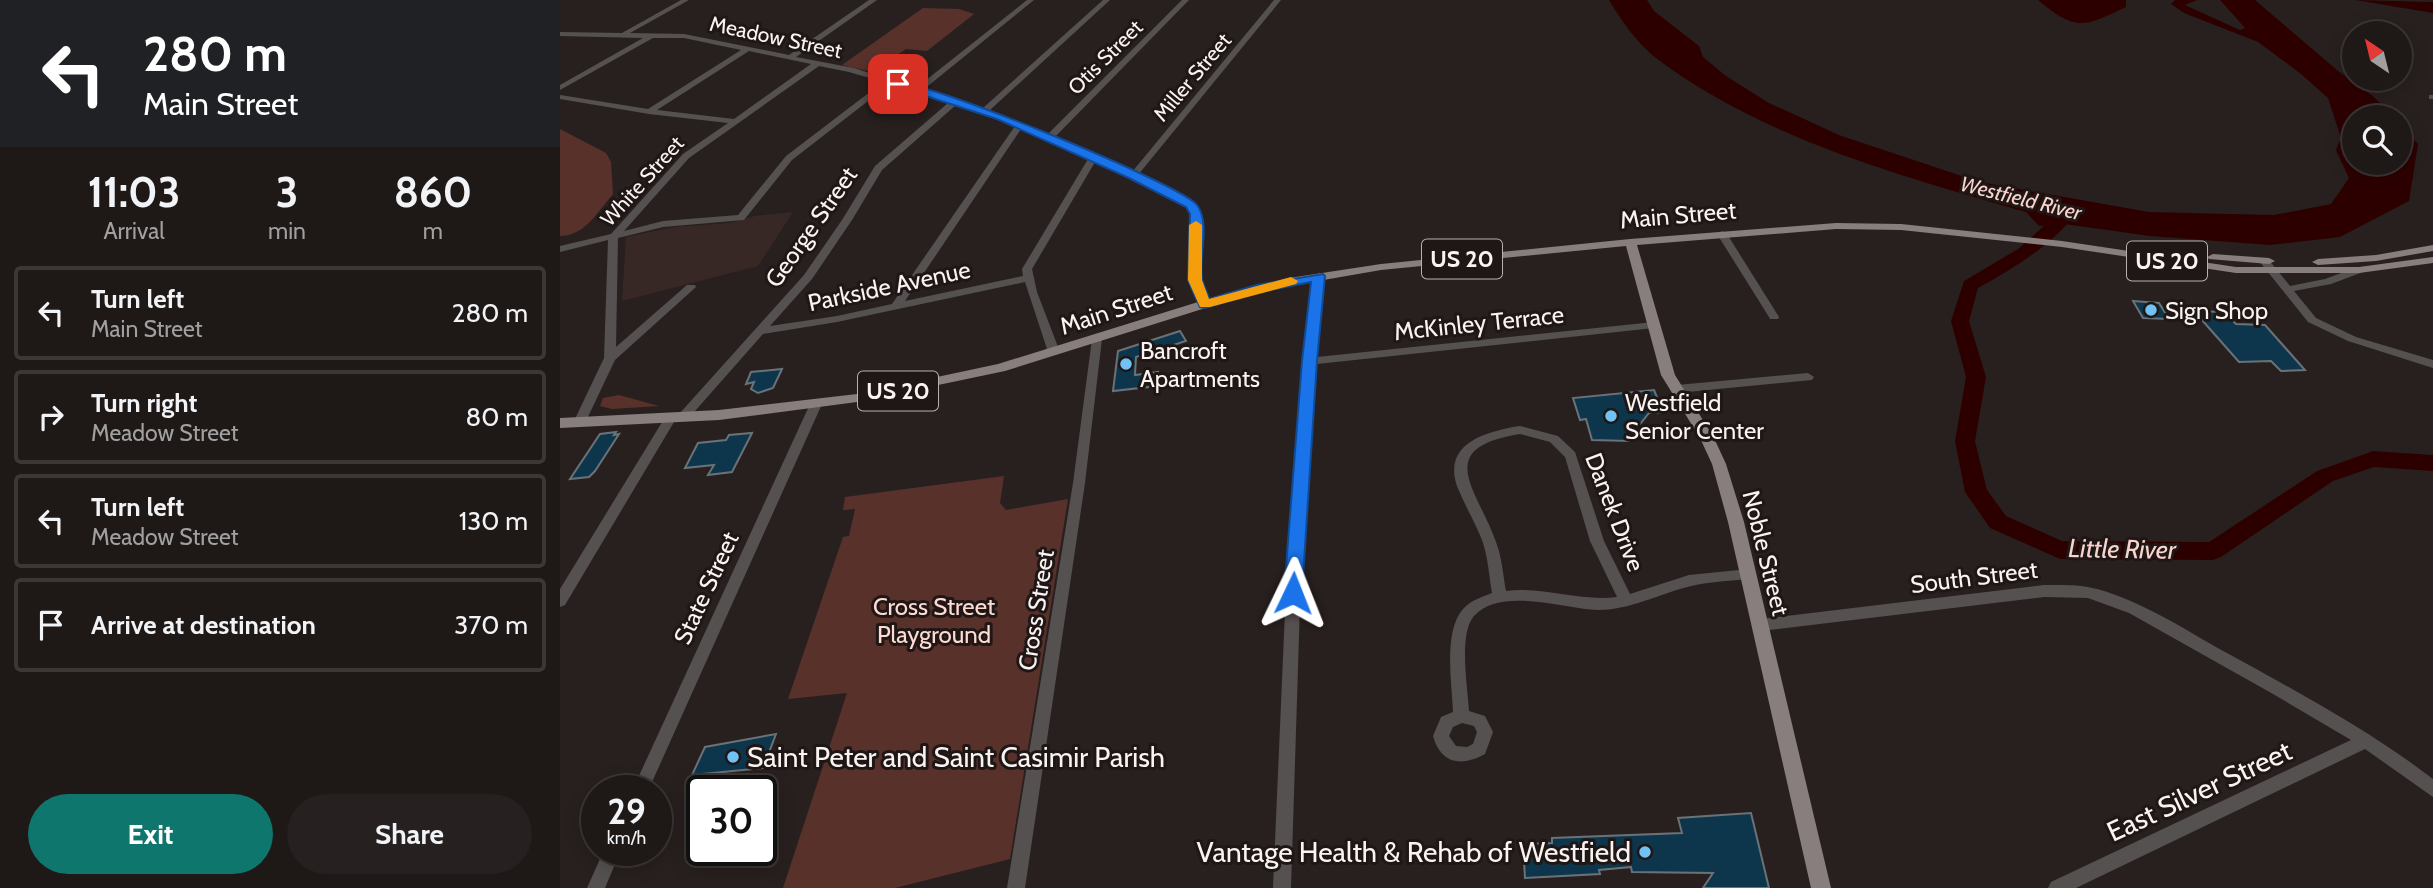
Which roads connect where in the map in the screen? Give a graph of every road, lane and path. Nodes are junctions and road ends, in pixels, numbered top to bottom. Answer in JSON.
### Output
{"nodes":[{"id":1,"x":686,"y":0,"type":"edge"},
{"id":2,"x":874,"y":0,"type":"edge"},
{"id":3,"x":1031,"y":0,"type":"edge"},
{"id":4,"x":1107,"y":0,"type":"edge"},
{"id":5,"x":1186,"y":0,"type":"edge"},
{"id":6,"x":1278,"y":0,"type":"edge"},
{"id":7,"x":560,"y":33,"type":"edge"},
{"id":8,"x":625,"y":33,"type":"junction"},
{"id":9,"x":654,"y":34,"type":"junction"},
{"id":10,"x":749,"y":48,"type":"junction"},
{"id":11,"x":791,"y":57,"type":"junction"},
{"id":12,"x":818,"y":63,"type":"junction"},
{"id":13,"x":889,"y":82,"type":"junction"},
{"id":14,"x":560,"y":88,"type":"edge"},
{"id":15,"x":918,"y":90,"type":"junction"},
{"id":16,"x":560,"y":97,"type":"edge"},
{"id":17,"x":955,"y":101,"type":"junction"},
{"id":18,"x":984,"y":111,"type":"junction"},
{"id":19,"x":649,"y":112,"type":"junction"},
{"id":20,"x":733,"y":121,"type":"junction"},
{"id":21,"x":1020,"y":125,"type":"junction"},
{"id":22,"x":1049,"y":138,"type":"junction"},
{"id":23,"x":1093,"y":158,"type":"junction"},
{"id":24,"x":1133,"y":176,"type":"junction"},
{"id":25,"x":628,"y":220,"type":"junction"},
{"id":26,"x":663,"y":223,"type":"junction"},
{"id":27,"x":1722,"y":233,"type":"junction"},
{"id":28,"x":613,"y":237,"type":"junction"},
{"id":29,"x":1630,"y":242,"type":"junction"},
{"id":30,"x":2062,"y":244,"type":"junction"},
{"id":31,"x":2433,"y":248,"type":"edge"},
{"id":32,"x":560,"y":249,"type":"edge"},
{"id":33,"x":2433,"y":260,"type":"edge"},
{"id":34,"x":2264,"y":261,"type":"junction"},
{"id":35,"x":2359,"y":270,"type":"junction"},
{"id":36,"x":2273,"y":271,"type":"junction"},
{"id":37,"x":1319,"y":276,"type":"junction"},
{"id":38,"x":1027,"y":278,"type":"junction"},
{"id":39,"x":691,"y":287,"type":"dead end"},
{"id":40,"x":2288,"y":289,"type":"junction"},
{"id":41,"x":1205,"y":304,"type":"junction"},
{"id":42,"x":896,"y":306,"type":"junction"},
{"id":43,"x":1774,"y":317,"type":"dead end"},
{"id":44,"x":1654,"y":325,"type":"junction"},
{"id":45,"x":759,"y":331,"type":"junction"},
{"id":46,"x":1097,"y":339,"type":"junction"},
{"id":47,"x":1054,"y":352,"type":"junction"},
{"id":48,"x":610,"y":358,"type":"junction"},
{"id":49,"x":1309,"y":361,"type":"junction"},
{"id":50,"x":2433,"y":364,"type":"edge"},
{"id":51,"x":1808,"y":377,"type":"dead end"},
{"id":52,"x":1677,"y":389,"type":"junction"},
{"id":53,"x":816,"y":404,"type":"junction"},
{"id":54,"x":677,"y":417,"type":"junction"},
{"id":55,"x":580,"y":421,"type":"junction"},
{"id":56,"x":560,"y":423,"type":"edge"},
{"id":57,"x":1749,"y":574,"type":"junction"},
{"id":58,"x":1500,"y":596,"type":"junction"},
{"id":59,"x":560,"y":601,"type":"edge"},
{"id":60,"x":1626,"y":601,"type":"junction"},
{"id":61,"x":1761,"y":625,"type":"junction"},
{"id":62,"x":1461,"y":716,"type":"dead end"},
{"id":63,"x":2365,"y":741,"type":"junction"},
{"id":64,"x":647,"y":775,"type":"edge"},
{"id":65,"x":2433,"y":789,"type":"edge"},
{"id":66,"x":606,"y":866,"type":"edge"},
{"id":67,"x":2068,"y":886,"type":"edge"},
{"id":68,"x":596,"y":888,"type":"edge"},
{"id":69,"x":1016,"y":888,"type":"edge"},
{"id":70,"x":1282,"y":888,"type":"edge"},
{"id":71,"x":1821,"y":888,"type":"edge"}],
"edges":[{"from":1,"to":8,"type":"street"},
{"from":2,"to":11,"type":"street"},
{"from":3,"to":15,"type":"street"},
{"from":4,"to":18,"type":"street"},
{"from":5,"to":22,"type":"street","name":"Otis Street"},
{"from":6,"to":24,"type":"street","name":"Miller Street"},
{"from":7,"to":8,"type":"street","name":"Meadow Street"},
{"from":8,"to":9,"type":"street","name":"Meadow Street"},
{"from":9,"to":10,"type":"street","name":"Meadow Street"},
{"from":9,"to":14,"type":"street"},
{"from":10,"to":11,"type":"street","name":"Meadow Street"},
{"from":10,"to":19,"type":"street"},
{"from":11,"to":12,"type":"street","name":"Meadow Street"},
{"from":12,"to":13,"type":"street","name":"Meadow Street"},
{"from":12,"to":20,"type":"street","name":"White Street"},
{"from":13,"to":15,"type":"street","name":"Meadow Street"},
{"from":13,"to":26,"type":"street"},
{"from":15,"to":17,"type":"street","name":"Meadow Street"},
{"from":16,"to":19,"type":"street"},
{"from":17,"to":18,"type":"street","name":"Meadow Street"},
{"from":17,"to":45,"type":"street","name":"George Street"},
{"from":18,"to":21,"type":"street","name":"Meadow Street"},
{"from":19,"to":20,"type":"street"},
{"from":20,"to":25,"type":"street","name":"White Street"},
{"from":21,"to":22,"type":"street","name":"Meadow Street"},
{"from":21,"to":42,"type":"street"},
{"from":22,"to":23,"type":"street","name":"Meadow Street"},
{"from":23,"to":24,"type":"street","name":"Meadow Street"},
{"from":23,"to":38,"type":"street"},
{"from":24,"to":41,"type":"street","name":"Meadow Street"},
{"from":25,"to":26,"type":"street"},
{"from":25,"to":28,"type":"street","name":"White Street"},
{"from":26,"to":28,"type":"street"},
{"from":27,"to":29,"type":"main road","name":"Main Street","number":"US 20"},
{"from":27,"to":30,"type":"main road","name":"Main Street","number":"US 20"},
{"from":27,"to":43,"type":"street"},
{"from":28,"to":32,"type":"street"},
{"from":28,"to":48,"type":"street","name":"White Street"},
{"from":29,"to":37,"type":"main road","name":"Main Street","number":"US 20"},
{"from":29,"to":44,"type":"main road","name":"Noble Street"},
{"from":30,"to":34,"type":"main road","number":"US 20"},
{"from":30,"to":36,"type":"main road","number":"US 20"},
{"from":31,"to":34,"type":"main road","number":"US 20"},
{"from":33,"to":35,"type":"main road","number":"US 20"},
{"from":34,"to":36,"type":"street"},
{"from":35,"to":36,"type":"main road","number":"US 20"},
{"from":35,"to":40,"type":"street"},
{"from":36,"to":40,"type":"street"},
{"from":37,"to":41,"type":"main road","name":"Main Street","number":"US 20"},
{"from":37,"to":49,"type":"street"},
{"from":38,"to":42,"type":"street","name":"Parkside Avenue"},
{"from":38,"to":47,"type":"street"},
{"from":39,"to":48,"type":"street"},
{"from":40,"to":50,"type":"street"},
{"from":41,"to":46,"type":"main road","name":"Main Street","number":"US 20"},
{"from":42,"to":45,"type":"street","name":"Parkside Avenue"},
{"from":44,"to":49,"type":"street","name":"McKinley Terrace"},
{"from":44,"to":52,"type":"main road","name":"Noble Street"},
{"from":45,"to":54,"type":"street","name":"George Street"},
{"from":46,"to":47,"type":"main road","name":"Main Street","number":"US 20"},
{"from":46,"to":69,"type":"street","name":"Cross Street"},
{"from":47,"to":53,"type":"main road","name":"Main Street","number":"US 20"},
{"from":48,"to":55,"type":"street","name":"White Street"},
{"from":49,"to":70,"type":"street"},
{"from":51,"to":52,"type":"street"},
{"from":52,"to":57,"type":"main road","name":"Noble Street"},
{"from":53,"to":54,"type":"main road","name":"Main Street","number":"US 20"},
{"from":53,"to":64,"type":"street","name":"State Street"},
{"from":54,"to":55,"type":"main road","name":"Main Street","number":"US 20"},
{"from":54,"to":59,"type":"street","name":"George Street"},
{"from":55,"to":56,"type":"main road","name":"Main Street","number":"US 20"},
{"from":57,"to":60,"type":"street"},
{"from":57,"to":61,"type":"main road","name":"Noble Street"},
{"from":58,"to":60,"type":"street"},
{"from":58,"to":60,"type":"street","name":"Danek Drive"},
{"from":58,"to":62,"type":"street"},
{"from":61,"to":63,"type":"street","name":"South Street"},
{"from":61,"to":71,"type":"main road","name":"Noble Street"},
{"from":63,"to":65,"type":"street"},
{"from":63,"to":67,"type":"street","name":"East Silver Street"},
{"from":66,"to":68,"type":"street"}]}
